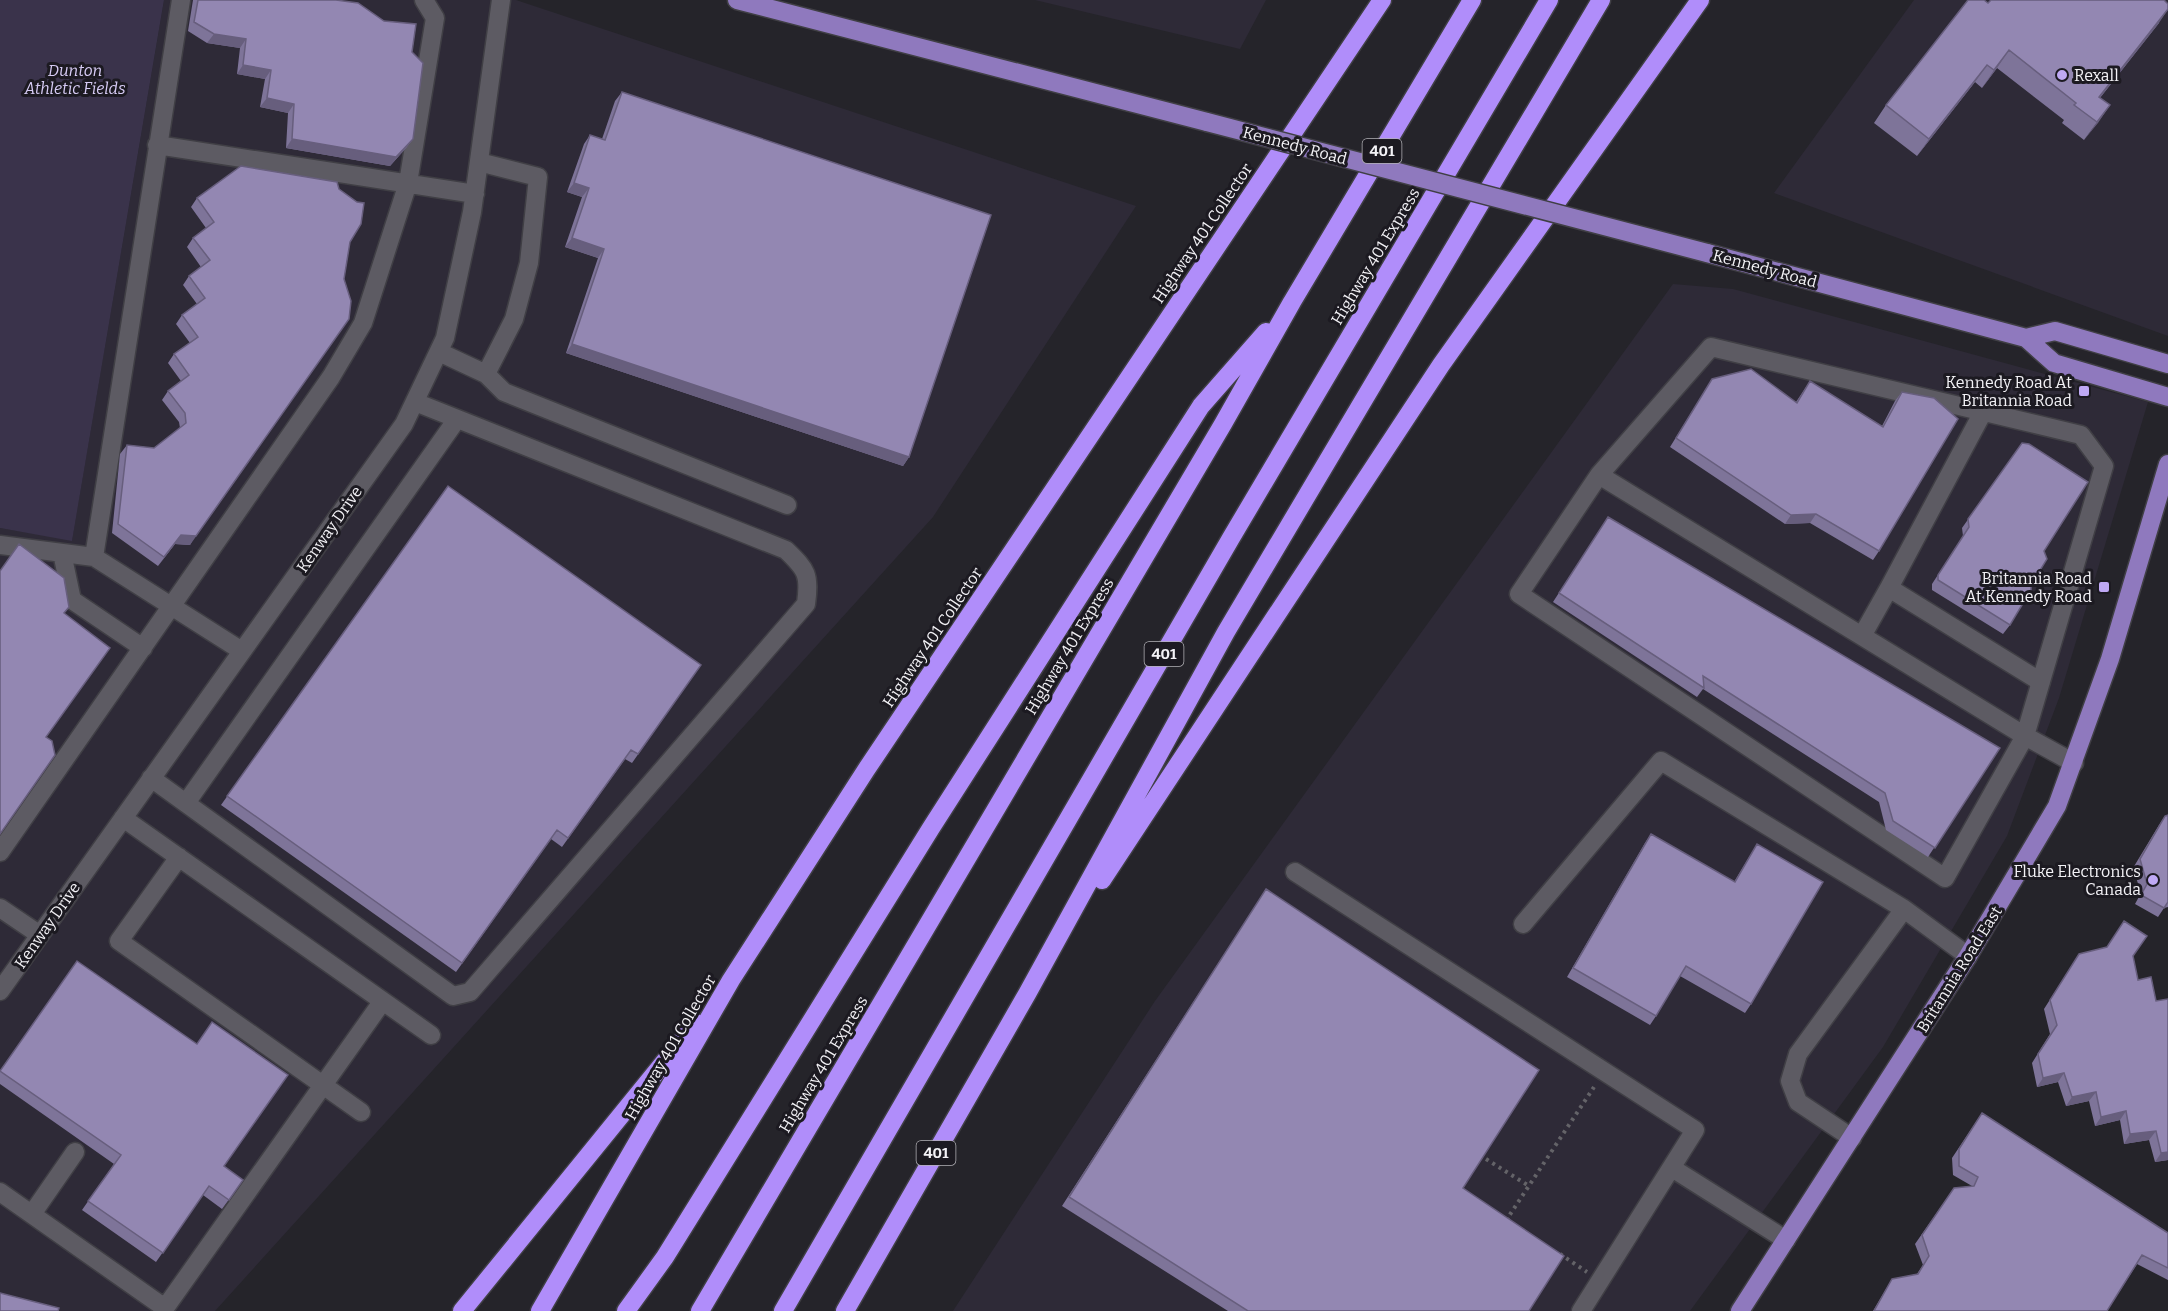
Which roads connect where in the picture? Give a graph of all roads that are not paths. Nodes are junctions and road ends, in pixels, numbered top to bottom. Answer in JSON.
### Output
{"nodes":[{"id":1,"x":181,"y":0,"type":"edge"},
{"id":2,"x":424,"y":0,"type":"edge"},
{"id":3,"x":501,"y":0,"type":"edge"},
{"id":4,"x":737,"y":0,"type":"edge"},
{"id":5,"x":1382,"y":0,"type":"edge"},
{"id":6,"x":1472,"y":0,"type":"edge"},
{"id":7,"x":1549,"y":0,"type":"edge"},
{"id":8,"x":1600,"y":0,"type":"edge"},
{"id":9,"x":1700,"y":0,"type":"edge"},
{"id":10,"x":157,"y":145,"type":"junction"},
{"id":11,"x":479,"y":162,"type":"junction"},
{"id":12,"x":408,"y":183,"type":"junction"},
{"id":13,"x":475,"y":194,"type":"junction"},
{"id":14,"x":1292,"y":302,"type":"junction"},
{"id":15,"x":2026,"y":338,"type":"junction"},
{"id":16,"x":439,"y":352,"type":"junction"},
{"id":17,"x":2168,"y":364,"type":"edge"},
{"id":18,"x":486,"y":374,"type":"junction"},
{"id":19,"x":2168,"y":397,"type":"edge"},
{"id":20,"x":415,"y":402,"type":"junction"},
{"id":21,"x":1983,"y":412,"type":"junction"},
{"id":22,"x":457,"y":419,"type":"junction"},
{"id":23,"x":2168,"y":464,"type":"edge"},
{"id":24,"x":1599,"y":475,"type":"junction"},
{"id":25,"x":787,"y":505,"type":"dead end"},
{"id":26,"x":0,"y":545,"type":"edge"},
{"id":27,"x":62,"y":553,"type":"junction"},
{"id":28,"x":94,"y":557,"type":"junction"},
{"id":29,"x":1889,"y":588,"type":"junction"},
{"id":30,"x":173,"y":606,"type":"junction"},
{"id":31,"x":1862,"y":636,"type":"junction"},
{"id":32,"x":143,"y":648,"type":"junction"},
{"id":33,"x":242,"y":651,"type":"junction"},
{"id":34,"x":2041,"y":682,"type":"junction"},
{"id":35,"x":2025,"y":736,"type":"junction"},
{"id":36,"x":2074,"y":763,"type":"junction"},
{"id":37,"x":151,"y":778,"type":"junction"},
{"id":38,"x":186,"y":803,"type":"junction"},
{"id":39,"x":123,"y":818,"type":"junction"},
{"id":40,"x":0,"y":852,"type":"edge"},
{"id":41,"x":179,"y":857,"type":"junction"},
{"id":42,"x":1294,"y":872,"type":"dead end"},
{"id":43,"x":0,"y":908,"type":"edge"},
{"id":44,"x":1904,"y":909,"type":"junction"},
{"id":45,"x":1523,"y":924,"type":"dead end"},
{"id":46,"x":40,"y":935,"type":"junction"},
{"id":47,"x":1968,"y":956,"type":"junction"},
{"id":48,"x":731,"y":980,"type":"junction"},
{"id":49,"x":0,"y":991,"type":"edge"},
{"id":50,"x":1027,"y":994,"type":"junction"},
{"id":51,"x":382,"y":1002,"type":"junction"},
{"id":52,"x":431,"y":1035,"type":"dead end"},
{"id":53,"x":324,"y":1085,"type":"junction"},
{"id":54,"x":361,"y":1112,"type":"dead end"},
{"id":55,"x":1852,"y":1138,"type":"junction"},
{"id":56,"x":75,"y":1152,"type":"dead end"},
{"id":57,"x":1672,"y":1168,"type":"junction"},
{"id":58,"x":0,"y":1192,"type":"edge"},
{"id":59,"x":32,"y":1214,"type":"junction"},
{"id":60,"x":1786,"y":1240,"type":"junction"},
{"id":61,"x":462,"y":1311,"type":"edge"},
{"id":62,"x":540,"y":1311,"type":"edge"},
{"id":63,"x":626,"y":1311,"type":"edge"},
{"id":64,"x":700,"y":1311,"type":"edge"},
{"id":65,"x":783,"y":1311,"type":"edge"},
{"id":66,"x":845,"y":1311,"type":"edge"},
{"id":67,"x":1581,"y":1311,"type":"edge"},
{"id":68,"x":1740,"y":1311,"type":"edge"}],
"edges":[{"from":1,"to":10,"type":"street"},
{"from":2,"to":12,"type":"street"},
{"from":3,"to":11,"type":"street","name":"Kenway Drive"},
{"from":4,"to":15,"type":"main road","name":"Kennedy Road","bridge":true},
{"from":5,"to":48,"type":"highway","name":"Highway 401 Collector"},
{"from":6,"to":14,"type":"highway","name":"Highway 401 Express","number":"401"},
{"from":7,"to":65,"type":"highway","name":"Highway 401 Express","number":"401"},
{"from":8,"to":50,"type":"highway","number":"401"},
{"from":9,"to":50,"type":"highway"},
{"from":10,"to":12,"type":"street"},
{"from":10,"to":28,"type":"street"},
{"from":11,"to":13,"type":"street","name":"Kenway Drive"},
{"from":11,"to":18,"type":"street"},
{"from":12,"to":13,"type":"street"},
{"from":12,"to":30,"type":"street"},
{"from":13,"to":16,"type":"street","name":"Kenway Drive"},
{"from":14,"to":63,"type":"highway"},
{"from":14,"to":64,"type":"highway","name":"Highway 401 Express","number":"401"},
{"from":15,"to":17,"type":"main road","name":"Kennedy Road"},
{"from":15,"to":19,"type":"main road","name":"Kennedy Road"},
{"from":16,"to":18,"type":"street"},
{"from":16,"to":20,"type":"street","name":"Kenway Drive"},
{"from":18,"to":25,"type":"street"},
{"from":20,"to":22,"type":"street"},
{"from":20,"to":33,"type":"street","name":"Kenway Drive"},
{"from":21,"to":24,"type":"street"},
{"from":21,"to":29,"type":"street"},
{"from":21,"to":34,"type":"street"},
{"from":22,"to":38,"type":"street"},
{"from":22,"to":38,"type":"street"},
{"from":23,"to":36,"type":"main road","name":"Britannia Road East"},
{"from":24,"to":31,"type":"street"},
{"from":24,"to":35,"type":"street"},
{"from":26,"to":27,"type":"street"},
{"from":27,"to":28,"type":"street"},
{"from":27,"to":32,"type":"street"},
{"from":28,"to":30,"type":"street"},
{"from":29,"to":31,"type":"street"},
{"from":29,"to":34,"type":"street"},
{"from":30,"to":32,"type":"street"},
{"from":30,"to":33,"type":"street"},
{"from":31,"to":35,"type":"street"},
{"from":32,"to":40,"type":"street"},
{"from":33,"to":37,"type":"street","name":"Kenway Drive"},
{"from":34,"to":35,"type":"street"},
{"from":35,"to":36,"type":"street"},
{"from":36,"to":47,"type":"main road","name":"Britannia Road East"},
{"from":37,"to":38,"type":"street"},
{"from":37,"to":39,"type":"street","name":"Kenway Drive"},
{"from":39,"to":41,"type":"street"},
{"from":39,"to":46,"type":"street","name":"Kenway Drive"},
{"from":41,"to":51,"type":"street"},
{"from":41,"to":53,"type":"street"},
{"from":42,"to":57,"type":"street"},
{"from":43,"to":46,"type":"street"},
{"from":44,"to":45,"type":"street"},
{"from":44,"to":47,"type":"street"},
{"from":44,"to":55,"type":"street"},
{"from":46,"to":49,"type":"street","name":"Kenway Drive"},
{"from":47,"to":55,"type":"main road","name":"Britannia Road East"},
{"from":48,"to":61,"type":"highway"},
{"from":48,"to":62,"type":"highway","name":"Highway 401 Collector"},
{"from":50,"to":66,"type":"highway","number":"401"},
{"from":51,"to":52,"type":"street"},
{"from":51,"to":53,"type":"street"},
{"from":53,"to":54,"type":"street"},
{"from":53,"to":59,"type":"street"},
{"from":55,"to":60,"type":"main road","name":"Britannia Road East"},
{"from":56,"to":59,"type":"street"},
{"from":57,"to":60,"type":"street"},
{"from":57,"to":67,"type":"street"},
{"from":58,"to":59,"type":"street"},
{"from":60,"to":68,"type":"main road","name":"Britannia Road East"}]}
